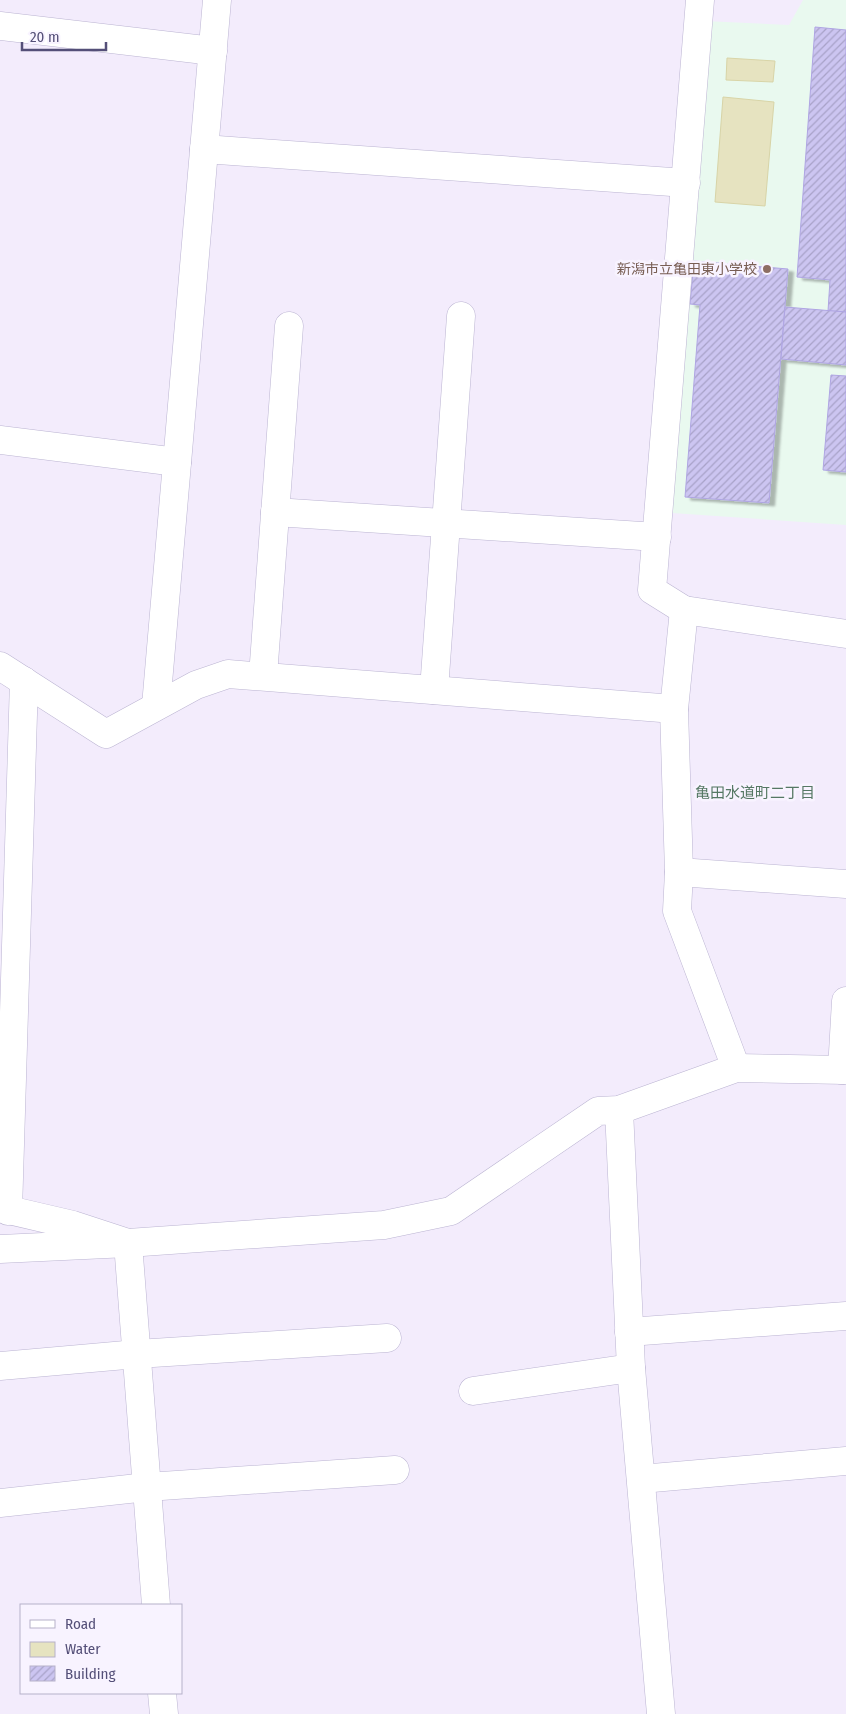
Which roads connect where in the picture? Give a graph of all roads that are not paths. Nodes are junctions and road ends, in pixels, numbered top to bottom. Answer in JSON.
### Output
{"nodes":[{"id":1,"x":217,"y":0,"type":"edge"},
{"id":2,"x":700,"y":0,"type":"edge"},
{"id":3,"x":0,"y":26,"type":"edge"},
{"id":4,"x":213,"y":51,"type":"junction"},
{"id":5,"x":204,"y":149,"type":"junction"},
{"id":6,"x":686,"y":183,"type":"junction"},
{"id":7,"x":461,"y":316,"type":"dead end"},
{"id":8,"x":289,"y":326,"type":"dead end"},
{"id":9,"x":0,"y":440,"type":"edge"},
{"id":10,"x":177,"y":462,"type":"junction"},
{"id":11,"x":275,"y":512,"type":"junction"},
{"id":12,"x":446,"y":523,"type":"junction"},
{"id":13,"x":657,"y":537,"type":"junction"},
{"id":14,"x":684,"y":610,"type":"junction"},
{"id":15,"x":846,"y":634,"type":"edge"},
{"id":16,"x":0,"y":666,"type":"edge"},
{"id":17,"x":262,"y":676,"type":"junction"},
{"id":18,"x":24,"y":681,"type":"junction"},
{"id":19,"x":434,"y":690,"type":"junction"},
{"id":20,"x":156,"y":706,"type":"junction"},
{"id":21,"x":674,"y":709,"type":"junction"},
{"id":22,"x":679,"y":872,"type":"junction"},
{"id":23,"x":846,"y":884,"type":"edge"},
{"id":24,"x":846,"y":1001,"type":"edge"},
{"id":25,"x":846,"y":1008,"type":"edge"},
{"id":26,"x":736,"y":1068,"type":"junction"},
{"id":27,"x":844,"y":1070,"type":"edge"},
{"id":28,"x":619,"y":1110,"type":"junction"},
{"id":29,"x":4,"y":1210,"type":"edge"},
{"id":30,"x":128,"y":1243,"type":"junction"},
{"id":31,"x":0,"y":1249,"type":"edge"},
{"id":32,"x":846,"y":1316,"type":"edge"},
{"id":33,"x":629,"y":1332,"type":"junction"},
{"id":34,"x":387,"y":1338,"type":"dead end"},
{"id":35,"x":137,"y":1354,"type":"junction"},
{"id":36,"x":0,"y":1366,"type":"edge"},
{"id":37,"x":631,"y":1368,"type":"junction"},
{"id":38,"x":473,"y":1391,"type":"dead end"},
{"id":39,"x":846,"y":1461,"type":"edge"},
{"id":40,"x":395,"y":1470,"type":"dead end"},
{"id":41,"x":640,"y":1479,"type":"junction"},
{"id":42,"x":147,"y":1487,"type":"junction"},
{"id":43,"x":0,"y":1504,"type":"edge"},
{"id":44,"x":156,"y":1604,"type":"edge"},
{"id":45,"x":162,"y":1694,"type":"edge"},
{"id":46,"x":164,"y":1714,"type":"edge"},
{"id":47,"x":661,"y":1714,"type":"edge"}],
"edges":[{"from":1,"to":4,"type":"street"},
{"from":2,"to":6,"type":"street"},
{"from":3,"to":4,"type":"street"},
{"from":4,"to":5,"type":"street"},
{"from":5,"to":6,"type":"street"},
{"from":5,"to":10,"type":"street"},
{"from":6,"to":13,"type":"street"},
{"from":7,"to":12,"type":"street"},
{"from":8,"to":11,"type":"street"},
{"from":9,"to":10,"type":"street"},
{"from":10,"to":20,"type":"street"},
{"from":11,"to":12,"type":"street"},
{"from":11,"to":17,"type":"street"},
{"from":12,"to":13,"type":"street"},
{"from":12,"to":19,"type":"street"},
{"from":13,"to":14,"type":"street"},
{"from":14,"to":15,"type":"street"},
{"from":14,"to":21,"type":"street"},
{"from":16,"to":18,"type":"street"},
{"from":17,"to":19,"type":"street"},
{"from":17,"to":20,"type":"street"},
{"from":18,"to":20,"type":"street"},
{"from":18,"to":29,"type":"street"},
{"from":19,"to":21,"type":"street"},
{"from":21,"to":22,"type":"street"},
{"from":22,"to":23,"type":"street"},
{"from":22,"to":26,"type":"street"},
{"from":24,"to":25,"type":"street"},
{"from":25,"to":27,"type":"street"},
{"from":26,"to":27,"type":"street"},
{"from":26,"to":28,"type":"street"},
{"from":28,"to":30,"type":"street"},
{"from":28,"to":33,"type":"street"},
{"from":29,"to":30,"type":"street"},
{"from":30,"to":31,"type":"street"},
{"from":30,"to":35,"type":"street"},
{"from":32,"to":33,"type":"street"},
{"from":33,"to":37,"type":"street"},
{"from":34,"to":35,"type":"street"},
{"from":35,"to":36,"type":"street"},
{"from":35,"to":42,"type":"street"},
{"from":37,"to":38,"type":"street"},
{"from":37,"to":41,"type":"street"},
{"from":39,"to":41,"type":"street"},
{"from":40,"to":42,"type":"street"},
{"from":41,"to":47,"type":"street"},
{"from":42,"to":43,"type":"street"},
{"from":42,"to":44,"type":"street"},
{"from":45,"to":46,"type":"street"}]}
